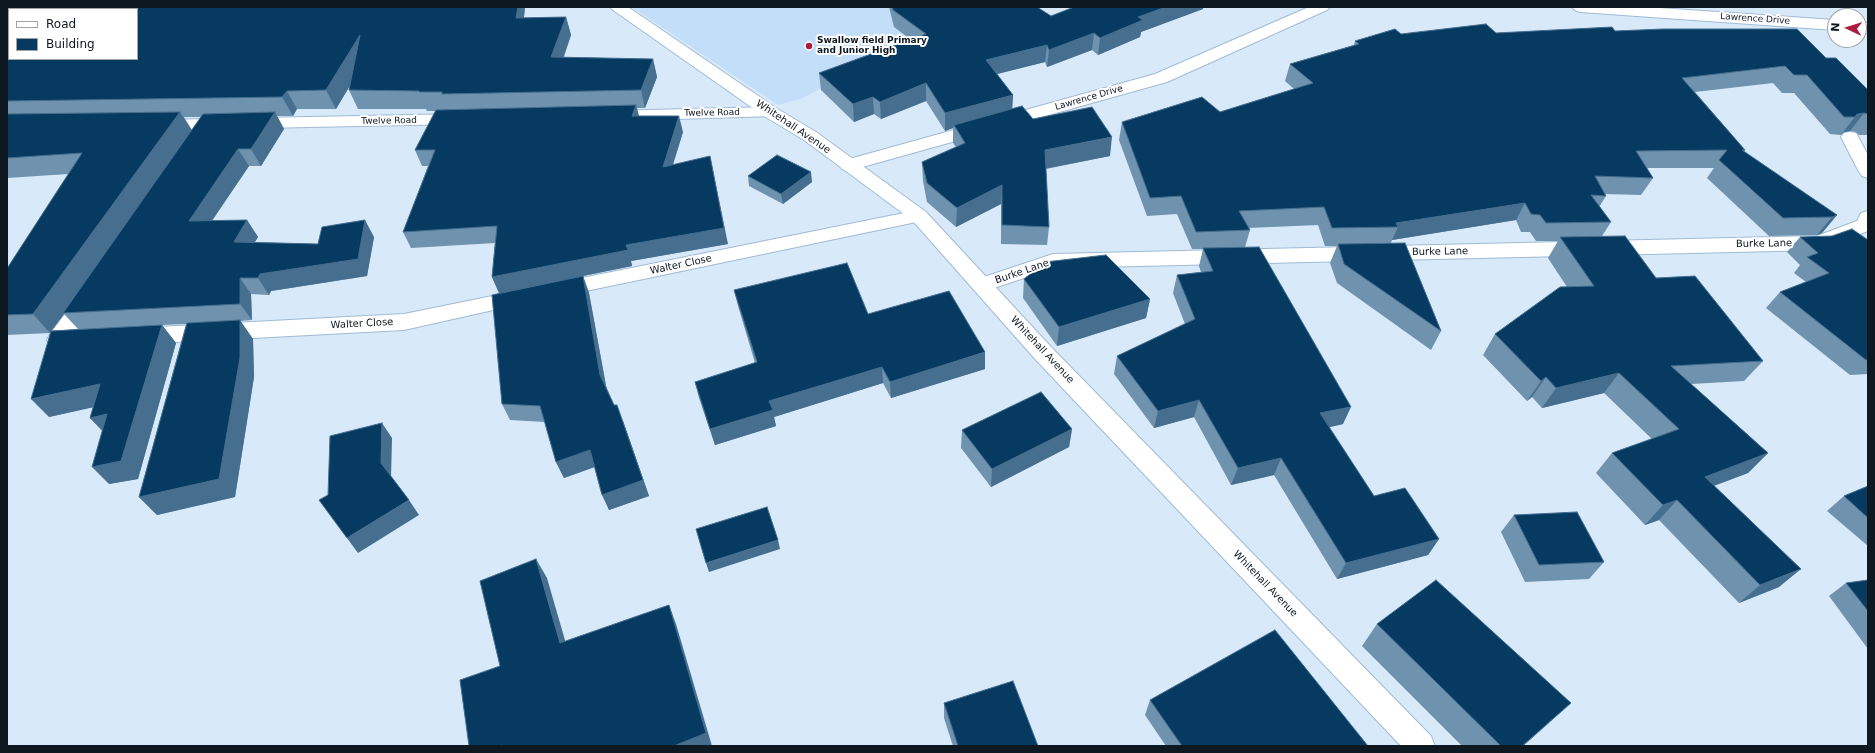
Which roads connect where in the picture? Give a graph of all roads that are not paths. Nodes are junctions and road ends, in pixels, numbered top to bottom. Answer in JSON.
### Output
{"nodes":[{"id":1,"x":618,"y":7,"type":"edge"},
{"id":2,"x":1322,"y":7,"type":"edge"},
{"id":3,"x":1580,"y":7,"type":"edge"},
{"id":4,"x":1677,"y":10,"type":"edge"},
{"id":5,"x":1827,"y":24,"type":"edge"},
{"id":6,"x":770,"y":112,"type":"junction"},
{"id":7,"x":590,"y":116,"type":"edge"},
{"id":8,"x":481,"y":119,"type":"edge"},
{"id":9,"x":208,"y":124,"type":"junction"},
{"id":10,"x":146,"y":125,"type":"edge"},
{"id":11,"x":1850,"y":137,"type":"dead end"},
{"id":12,"x":195,"y":144,"type":"edge"},
{"id":13,"x":848,"y":165,"type":"junction"},
{"id":14,"x":1868,"y":172,"type":"edge"},
{"id":15,"x":919,"y":216,"type":"junction"},
{"id":16,"x":1868,"y":217,"type":"edge"},
{"id":17,"x":99,"y":281,"type":"edge"},
{"id":18,"x":982,"y":285,"type":"junction"},
{"id":19,"x":191,"y":333,"type":"junction"},
{"id":20,"x":121,"y":337,"type":"edge"},
{"id":21,"x":97,"y":338,"type":"edge"},
{"id":22,"x":185,"y":356,"type":"edge"},
{"id":23,"x":1421,"y":746,"type":"edge"}],
"edges":[{"from":1,"to":6,"type":"street","name":"Whitehall Avenue"},
{"from":2,"to":13,"type":"street","name":"Lawrence Drive"},
{"from":3,"to":4,"type":"street","name":"Lawrence Drive"},
{"from":4,"to":5,"type":"street","name":"Lawrence Drive"},
{"from":6,"to":7,"type":"street","name":"Twelve Road"},
{"from":6,"to":13,"type":"street","name":"Whitehall Avenue"},
{"from":8,"to":9,"type":"street","name":"Twelve Road"},
{"from":9,"to":10,"type":"street","name":"Twelve Road"},
{"from":9,"to":12,"type":"street"},
{"from":11,"to":14,"type":"street"},
{"from":13,"to":15,"type":"street","name":"Whitehall Avenue"},
{"from":15,"to":18,"type":"street","name":"Whitehall Avenue"},
{"from":15,"to":19,"type":"street","name":"Walter Close"},
{"from":16,"to":18,"type":"street","name":"Burke Lane"},
{"from":17,"to":21,"type":"street"},
{"from":18,"to":23,"type":"street","name":"Whitehall Avenue"},
{"from":19,"to":20,"type":"street","name":"Walter Close"},
{"from":19,"to":22,"type":"street"}]}
